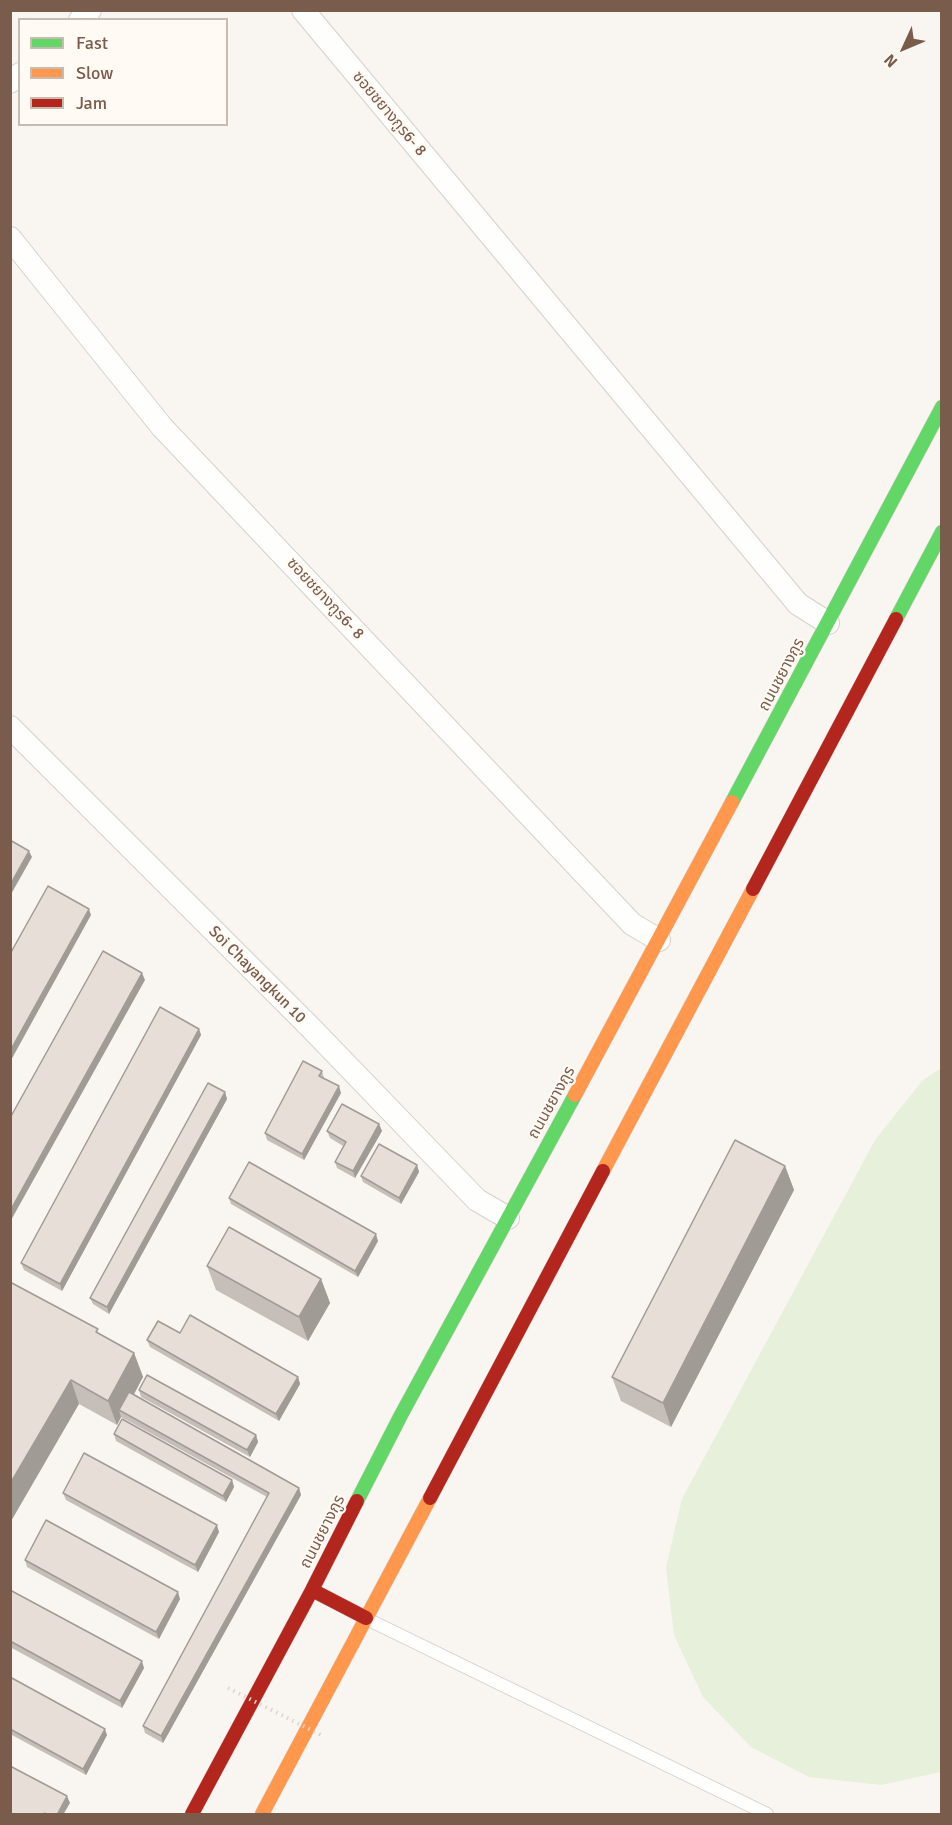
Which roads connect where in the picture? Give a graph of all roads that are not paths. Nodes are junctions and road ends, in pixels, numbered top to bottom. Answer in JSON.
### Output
{"nodes":[{"id":1,"x":303,"y":10,"type":"edge"},
{"id":2,"x":10,"y":238,"type":"edge"},
{"id":3,"x":942,"y":407,"type":"edge"},
{"id":4,"x":942,"y":532,"type":"edge"},
{"id":5,"x":828,"y":623,"type":"junction"},
{"id":6,"x":10,"y":727,"type":"edge"},
{"id":7,"x":659,"y":940,"type":"junction"},
{"id":8,"x":507,"y":1218,"type":"junction"},
{"id":9,"x":312,"y":1590,"type":"junction"},
{"id":10,"x":366,"y":1618,"type":"junction"},
{"id":11,"x":192,"y":1815,"type":"edge"},
{"id":12,"x":262,"y":1815,"type":"edge"},
{"id":13,"x":767,"y":1815,"type":"edge"}],
"edges":[{"from":1,"to":5,"type":"street","name":"ซอยชยางกูร6- 8"},
{"from":2,"to":7,"type":"street","name":"ซอยชยางกูร6- 8"},
{"from":3,"to":5,"type":"main road","name":"ถนนชยางกูร"},
{"from":4,"to":10,"type":"main road"},
{"from":5,"to":7,"type":"main road","name":"ถนนชยางกูร"},
{"from":6,"to":8,"type":"street","name":"Soi Chayangkun 10"},
{"from":7,"to":8,"type":"main road","name":"ถนนชยางกูร"},
{"from":8,"to":9,"type":"main road","name":"ถนนชยางกูร"},
{"from":9,"to":10,"type":"main road"},
{"from":9,"to":11,"type":"main road","name":"ถนนชยางกูร"},
{"from":10,"to":12,"type":"main road"},
{"from":10,"to":13,"type":"lane"}]}
